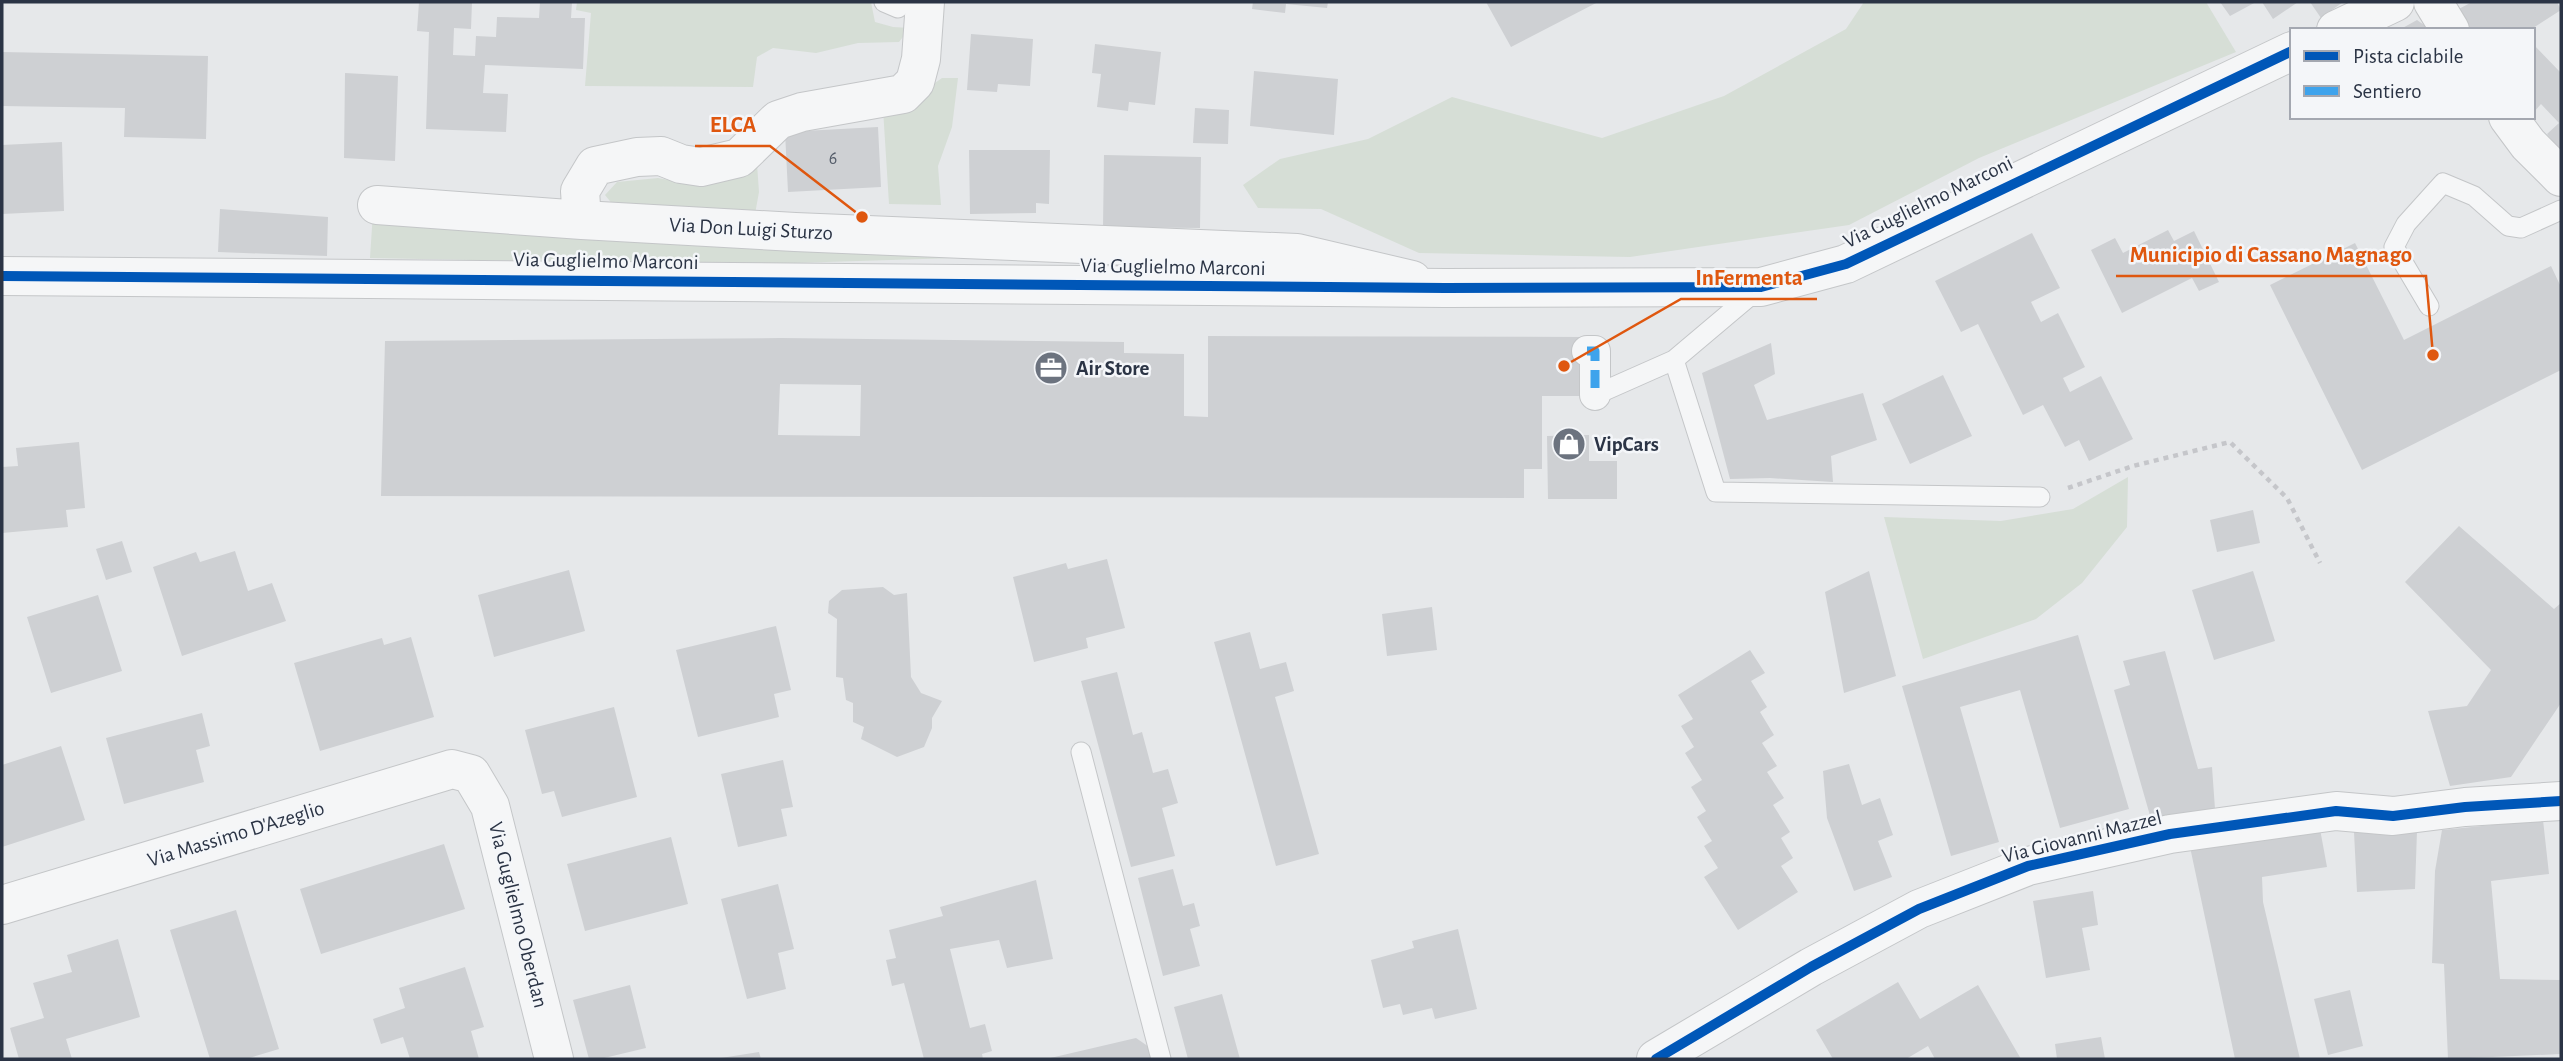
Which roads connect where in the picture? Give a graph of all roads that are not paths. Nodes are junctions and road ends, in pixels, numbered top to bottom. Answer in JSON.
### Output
{"nodes":[{"id":1,"x":2395,"y":2,"type":"edge"},
{"id":2,"x":2433,"y":2,"type":"edge"},
{"id":3,"x":902,"y":4,"type":"edge"},
{"id":4,"x":2340,"y":28,"type":"edge"},
{"id":5,"x":2449,"y":28,"type":"edge"},
{"id":6,"x":2290,"y":52,"type":"edge"},
{"id":7,"x":2509,"y":119,"type":"edge"},
{"id":8,"x":2561,"y":177,"type":"edge"},
{"id":9,"x":377,"y":205,"type":"dead end"},
{"id":10,"x":2561,"y":210,"type":"edge"},
{"id":11,"x":582,"y":220,"type":"junction"},
{"id":12,"x":2,"y":276,"type":"edge"},
{"id":13,"x":1761,"y":287,"type":"junction"},
{"id":14,"x":1445,"y":288,"type":"junction"},
{"id":15,"x":2429,"y":306,"type":"dead end"},
{"id":16,"x":1587,"y":351,"type":"dead end"},
{"id":17,"x":1674,"y":360,"type":"junction"},
{"id":18,"x":1595,"y":395,"type":"joint"},
{"id":19,"x":2040,"y":497,"type":"road end"},
{"id":20,"x":1081,"y":752,"type":"dead end"},
{"id":21,"x":471,"y":774,"type":"joint"},
{"id":22,"x":2561,"y":802,"type":"edge"},
{"id":23,"x":2,"y":905,"type":"edge"},
{"id":24,"x":554,"y":1059,"type":"edge"},
{"id":25,"x":1161,"y":1059,"type":"edge"},
{"id":26,"x":1656,"y":1059,"type":"edge"}],
"edges":[{"from":1,"to":4,"type":"street"},
{"from":2,"to":5,"type":"street"},
{"from":3,"to":11,"type":"street"},
{"from":6,"to":13,"type":"street","name":"Via Guglielmo Marconi"},
{"from":7,"to":8,"type":"street"},
{"from":9,"to":11,"type":"street","name":"Via Don Luigi Sturzo"},
{"from":10,"to":15,"type":"lane"},
{"from":11,"to":14,"type":"street","name":"Via Don Luigi Sturzo"},
{"from":12,"to":14,"type":"street","name":"Via Guglielmo Marconi"},
{"from":13,"to":14,"type":"street","name":"Via Guglielmo Marconi"},
{"from":13,"to":17,"type":"lane"},
{"from":16,"to":18,"type":"street"},
{"from":17,"to":18,"type":"lane"},
{"from":17,"to":19,"type":"lane"},
{"from":20,"to":25,"type":"lane"},
{"from":21,"to":23,"type":"street","name":"Via Massimo D'Azeglio"},
{"from":21,"to":24,"type":"street","name":"Via Guglielmo Oberdan"},
{"from":22,"to":26,"type":"street","name":"Via Giovanni Mazzel"}]}
